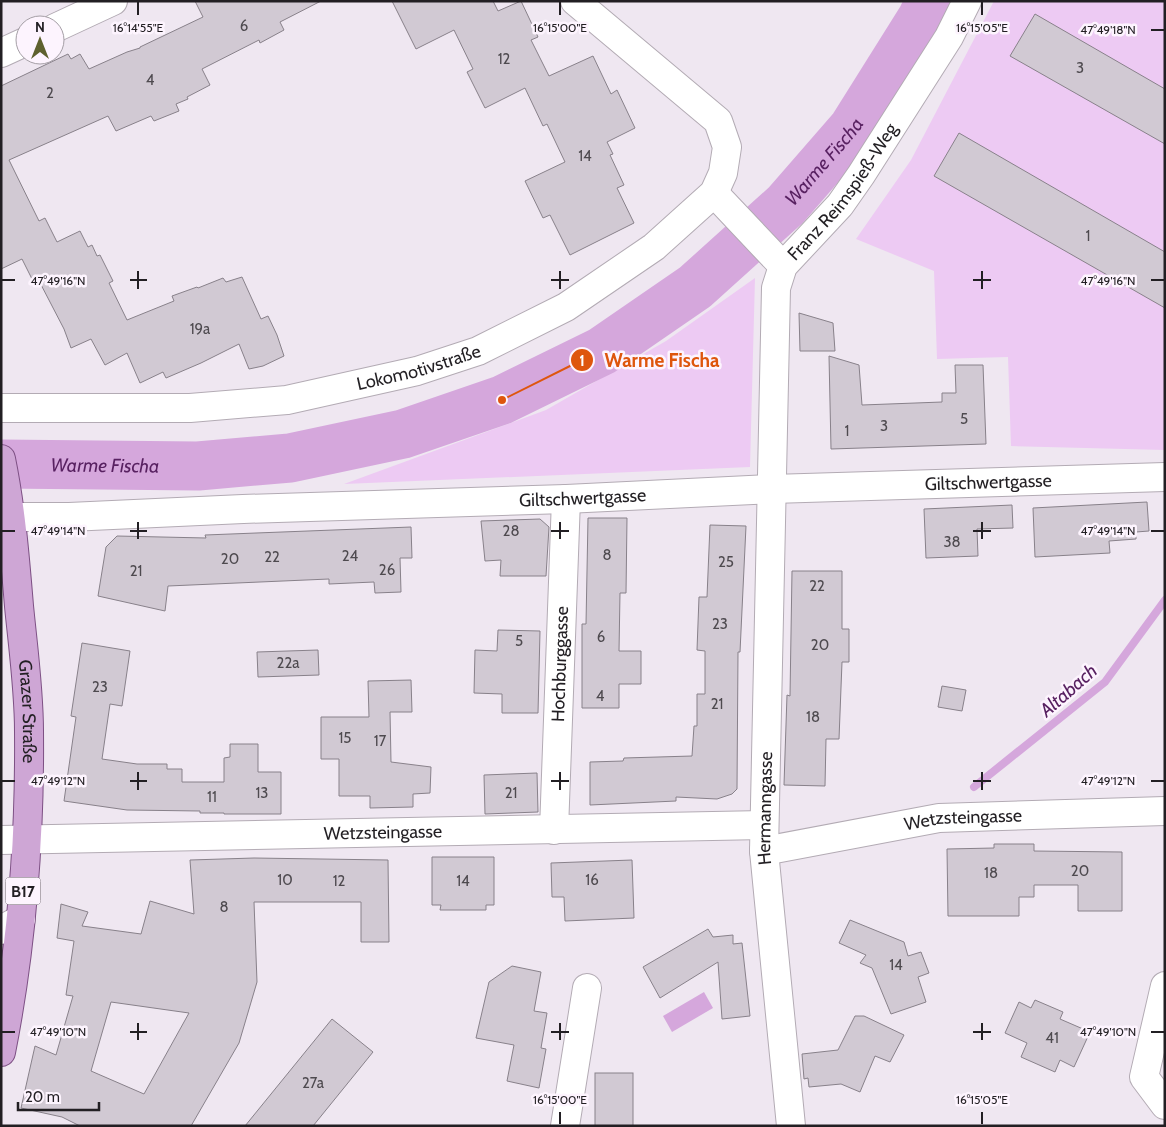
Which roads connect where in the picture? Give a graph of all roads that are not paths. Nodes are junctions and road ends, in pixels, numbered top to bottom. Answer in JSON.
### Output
{"nodes":[{"id":1,"x":113,"y":1,"type":"edge"},
{"id":2,"x":575,"y":1,"type":"edge"},
{"id":3,"x":967,"y":1,"type":"edge"},
{"id":4,"x":65,"y":23,"type":"edge"},
{"id":5,"x":15,"y":47,"type":"edge"},
{"id":6,"x":1,"y":53,"type":"edge"},
{"id":7,"x":714,"y":193,"type":"junction"},
{"id":8,"x":776,"y":259,"type":"junction"},
{"id":9,"x":1,"y":408,"type":"edge"},
{"id":10,"x":3,"y":471,"type":"edge"},
{"id":11,"x":1165,"y":477,"type":"edge"},
{"id":12,"x":772,"y":489,"type":"junction"},
{"id":13,"x":566,"y":499,"type":"junction"},
{"id":14,"x":6,"y":517,"type":"edge"},
{"id":15,"x":1165,"y":811,"type":"edge"},
{"id":16,"x":554,"y":830,"type":"junction"},
{"id":17,"x":764,"y":838,"type":"junction"},
{"id":18,"x":28,"y":839,"type":"junction"},
{"id":19,"x":1,"y":840,"type":"edge"},
{"id":20,"x":11,"y":925,"type":"edge"},
{"id":21,"x":1165,"y":986,"type":"edge"},
{"id":22,"x":587,"y":988,"type":"dead end"},
{"id":23,"x":1,"y":1052,"type":"edge"},
{"id":24,"x":1165,"y":1105,"type":"edge"},
{"id":25,"x":565,"y":1126,"type":"edge"},
{"id":26,"x":791,"y":1126,"type":"edge"}],
"edges":[{"from":1,"to":4,"type":"street"},
{"from":2,"to":7,"type":"street","name":"Lokomotivstraße"},
{"from":3,"to":8,"type":"street","name":"Franz Reimspieß-Weg"},
{"from":5,"to":6,"type":"street"},
{"from":7,"to":8,"type":"street"},
{"from":7,"to":9,"type":"street","name":"Lokomotivstraße"},
{"from":8,"to":12,"type":"street","name":"Franz Reimspieß-Weg"},
{"from":10,"to":14,"type":"main road","name":"Grazer Straße","number":"B17"},
{"from":11,"to":12,"type":"street","name":"Giltschwertgasse"},
{"from":12,"to":13,"type":"street","name":"Giltschwertgasse"},
{"from":12,"to":17,"type":"street","name":"Hermanngasse"},
{"from":13,"to":14,"type":"street","name":"Giltschwertgasse"},
{"from":13,"to":16,"type":"street","name":"Hochburggasse"},
{"from":14,"to":18,"type":"main road","name":"Grazer Straße","number":"B17"},
{"from":15,"to":17,"type":"street","name":"Wetzsteingasse"},
{"from":16,"to":17,"type":"street","name":"Wetzsteingasse"},
{"from":16,"to":18,"type":"street","name":"Wetzsteingasse"},
{"from":17,"to":26,"type":"street","name":"Hermanngasse"},
{"from":18,"to":19,"type":"street","name":"Wetzsteingasse"},
{"from":18,"to":20,"type":"main road","name":"Grazer Straße","number":"B17"},
{"from":20,"to":23,"type":"main road","name":"Grazer Straße","number":"B17"},
{"from":21,"to":24,"type":"street"},
{"from":22,"to":25,"type":"street"}]}
